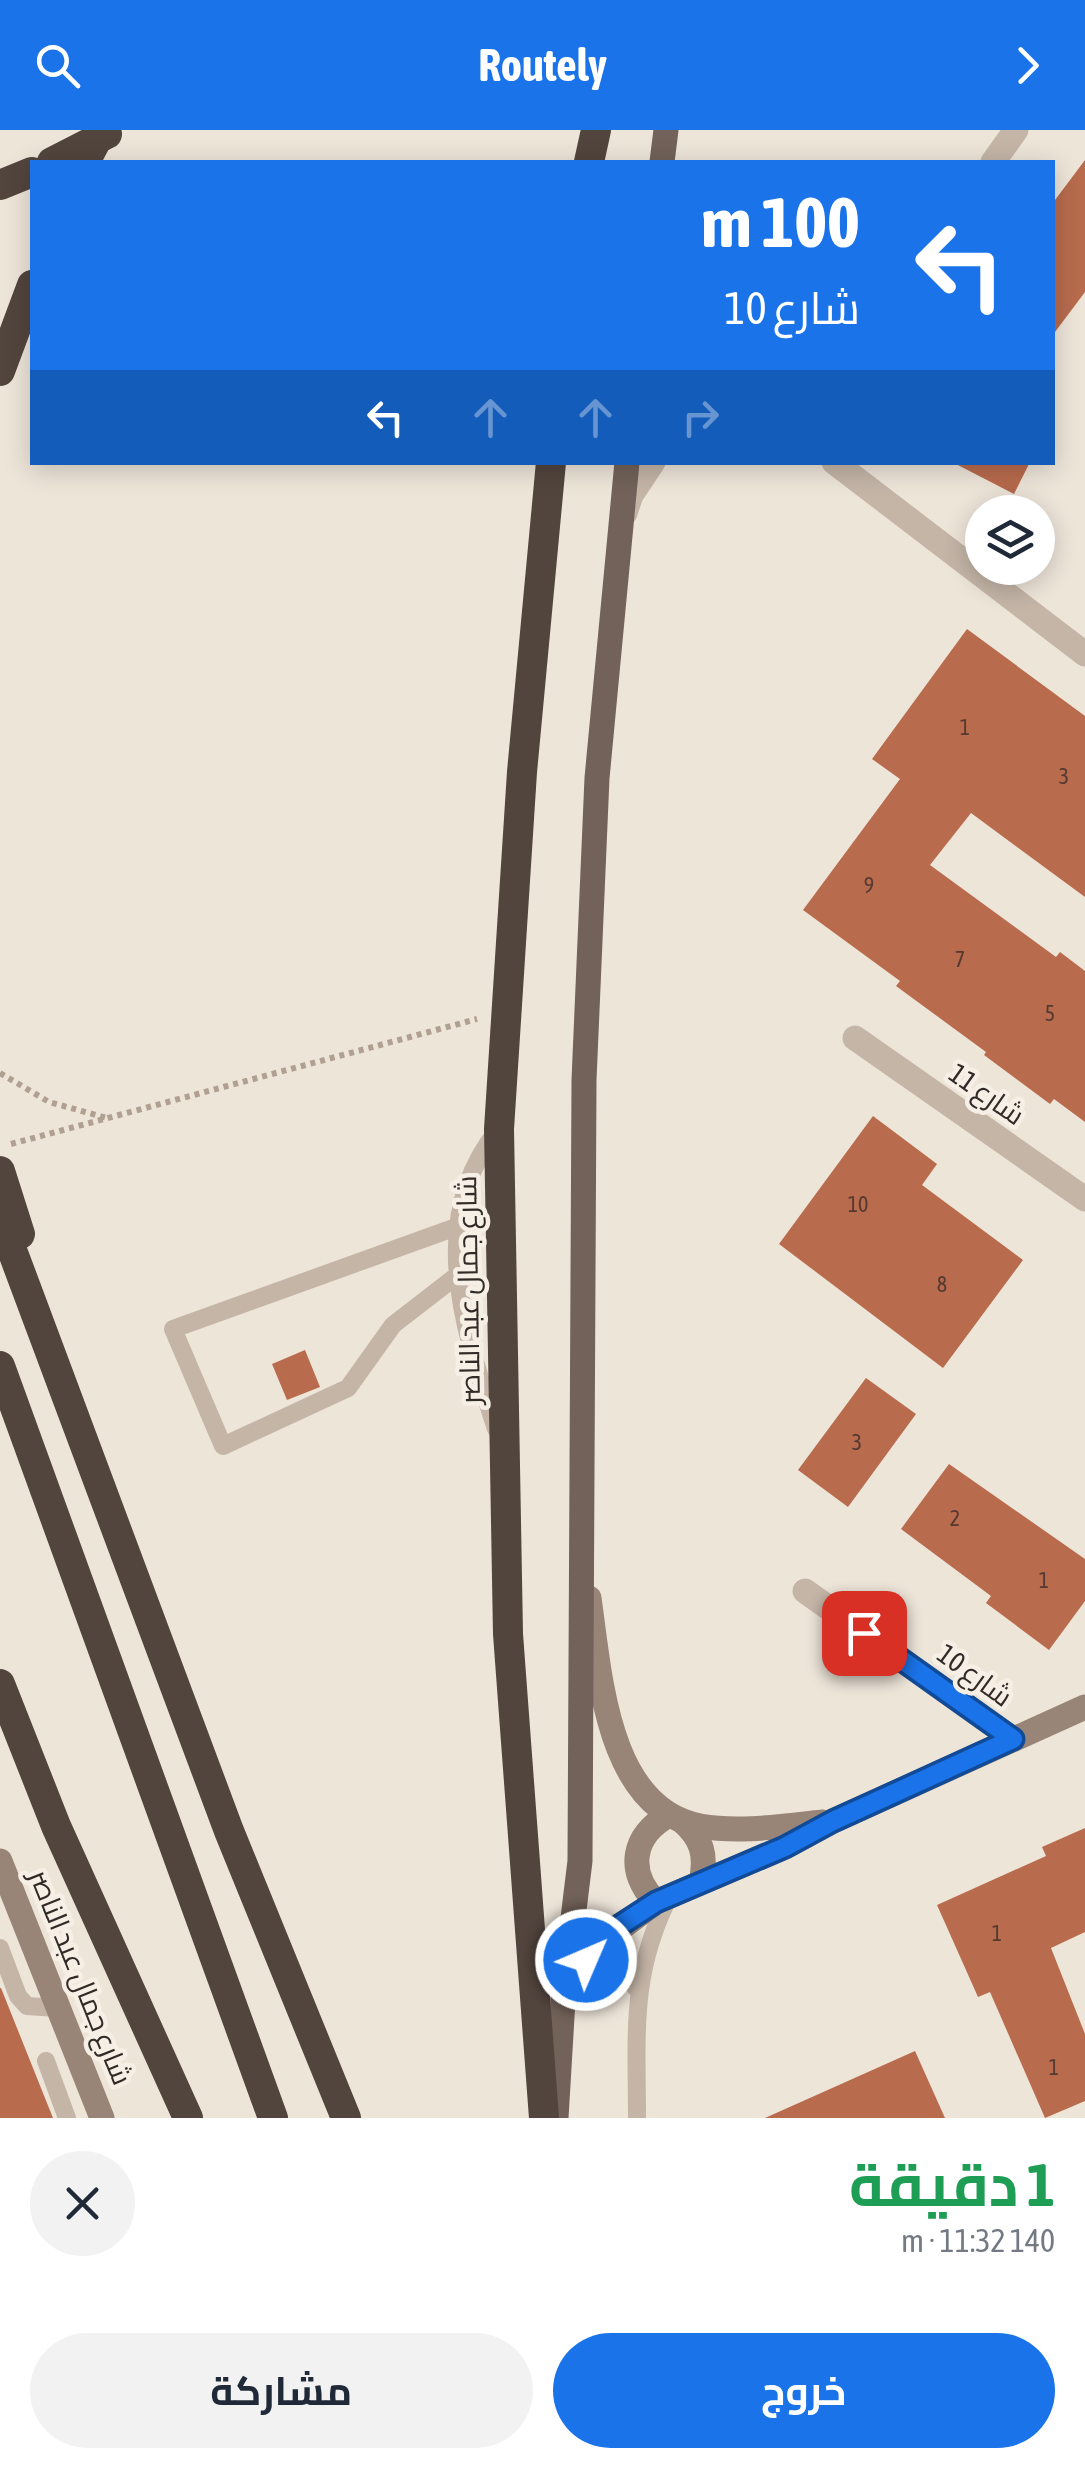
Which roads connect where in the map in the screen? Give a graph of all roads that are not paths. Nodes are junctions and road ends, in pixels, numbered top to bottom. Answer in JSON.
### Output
{"nodes":[{"id":1,"x":102,"y":130,"type":"edge"},
{"id":2,"x":116,"y":130,"type":"edge"},
{"id":3,"x":596,"y":130,"type":"edge"},
{"id":4,"x":666,"y":130,"type":"edge"},
{"id":5,"x":1016,"y":130,"type":"edge"},
{"id":6,"x":56,"y":160,"type":"edge"},
{"id":7,"x":86,"y":160,"type":"edge"},
{"id":8,"x":589,"y":160,"type":"edge"},
{"id":9,"x":662,"y":160,"type":"edge"},
{"id":10,"x":994,"y":160,"type":"edge"},
{"id":11,"x":30,"y":173,"type":"edge"},
{"id":12,"x":0,"y":186,"type":"edge"},
{"id":13,"x":30,"y":290,"type":"edge"},
{"id":14,"x":0,"y":370,"type":"edge"},
{"id":15,"x":552,"y":465,"type":"edge"},
{"id":16,"x":627,"y":465,"type":"edge"},
{"id":17,"x":652,"y":465,"type":"edge"},
{"id":18,"x":838,"y":465,"type":"edge"},
{"id":19,"x":619,"y":532,"type":"junction"},
{"id":20,"x":1085,"y":654,"type":"edge"},
{"id":21,"x":856,"y":1038,"type":"dead end"},
{"id":22,"x":499,"y":1129,"type":"junction"},
{"id":23,"x":0,"y":1172,"type":"edge"},
{"id":24,"x":1085,"y":1199,"type":"edge"},
{"id":25,"x":0,"y":1218,"type":"edge"},
{"id":26,"x":459,"y":1226,"type":"junction"},
{"id":27,"x":459,"y":1274,"type":"junction"},
{"id":28,"x":47,"y":1344,"type":"junction"},
{"id":29,"x":0,"y":1366,"type":"edge"},
{"id":30,"x":502,"y":1448,"type":"junction"},
{"id":31,"x":582,"y":1544,"type":"junction"},
{"id":32,"x":805,"y":1590,"type":"dead end"},
{"id":33,"x":0,"y":1684,"type":"edge"},
{"id":34,"x":1085,"y":1707,"type":"edge"},
{"id":35,"x":1013,"y":1739,"type":"junction"},
{"id":36,"x":675,"y":1818,"type":"junction"},
{"id":37,"x":833,"y":1821,"type":"junction"},
{"id":38,"x":0,"y":1861,"type":"edge"},
{"id":39,"x":701,"y":1882,"type":"junction"},
{"id":40,"x":663,"y":1900,"type":"junction"},
{"id":41,"x":598,"y":1945,"type":"junction"},
{"id":42,"x":0,"y":1948,"type":"edge"},
{"id":43,"x":637,"y":1992,"type":"junction"},
{"id":44,"x":563,"y":2000,"type":"junction"},
{"id":45,"x":57,"y":2008,"type":"junction"},
{"id":46,"x":46,"y":2061,"type":"dead end"},
{"id":47,"x":67,"y":2118,"type":"edge"},
{"id":48,"x":102,"y":2118,"type":"edge"},
{"id":49,"x":188,"y":2118,"type":"edge"},
{"id":50,"x":272,"y":2118,"type":"edge"},
{"id":51,"x":346,"y":2118,"type":"edge"},
{"id":52,"x":544,"y":2118,"type":"edge"},
{"id":53,"x":556,"y":2118,"type":"edge"},
{"id":54,"x":637,"y":2118,"type":"edge"}],
"edges":[{"from":1,"to":7,"type":"highway","bridge":true},
{"from":2,"to":6,"type":"highway"},
{"from":3,"to":8,"type":"highway"},
{"from":4,"to":9,"type":"main road"},
{"from":5,"to":10,"type":"street"},
{"from":11,"to":12,"type":"highway"},
{"from":13,"to":14,"type":"highway"},
{"from":15,"to":22,"type":"highway","name":"شارع جمال عبد الناصر"},
{"from":16,"to":19,"type":"main road"},
{"from":17,"to":19,"type":"street"},
{"from":18,"to":20,"type":"street"},
{"from":19,"to":31,"type":"main road"},
{"from":21,"to":24,"type":"street","name":"شارع 11"},
{"from":22,"to":26,"type":"lane"},
{"from":22,"to":30,"type":"highway","name":"شارع جمال عبد الناصر"},
{"from":23,"to":28,"type":"highway"},
{"from":25,"to":28,"type":"highway"},
{"from":26,"to":27,"type":"lane"},
{"from":26,"to":27,"type":"lane"},
{"from":27,"to":30,"type":"lane"},
{"from":28,"to":51,"type":"highway"},
{"from":29,"to":50,"type":"highway"},
{"from":30,"to":52,"type":"highway","name":"شارع جمال عبد الناصر"},
{"from":31,"to":36,"type":"street"},
{"from":31,"to":44,"type":"main road"},
{"from":32,"to":35,"type":"street","name":"شارع 10"},
{"from":33,"to":49,"type":"highway"},
{"from":34,"to":35,"type":"street"},
{"from":35,"to":37,"type":"street"},
{"from":36,"to":37,"type":"street"},
{"from":36,"to":39,"type":"street"},
{"from":36,"to":40,"type":"street"},
{"from":37,"to":39,"type":"street"},
{"from":38,"to":45,"type":"street","name":"شارع جمال عبد الناصر"},
{"from":39,"to":40,"type":"street"},
{"from":40,"to":41,"type":"street"},
{"from":40,"to":43,"type":"lane"},
{"from":41,"to":43,"type":"lane"},
{"from":41,"to":44,"type":"street"},
{"from":42,"to":45,"type":"lane"},
{"from":43,"to":54,"type":"lane"},
{"from":44,"to":53,"type":"main road"},
{"from":45,"to":48,"type":"street","name":"شارع جمال عبد الناصر"},
{"from":46,"to":47,"type":"lane"}]}
